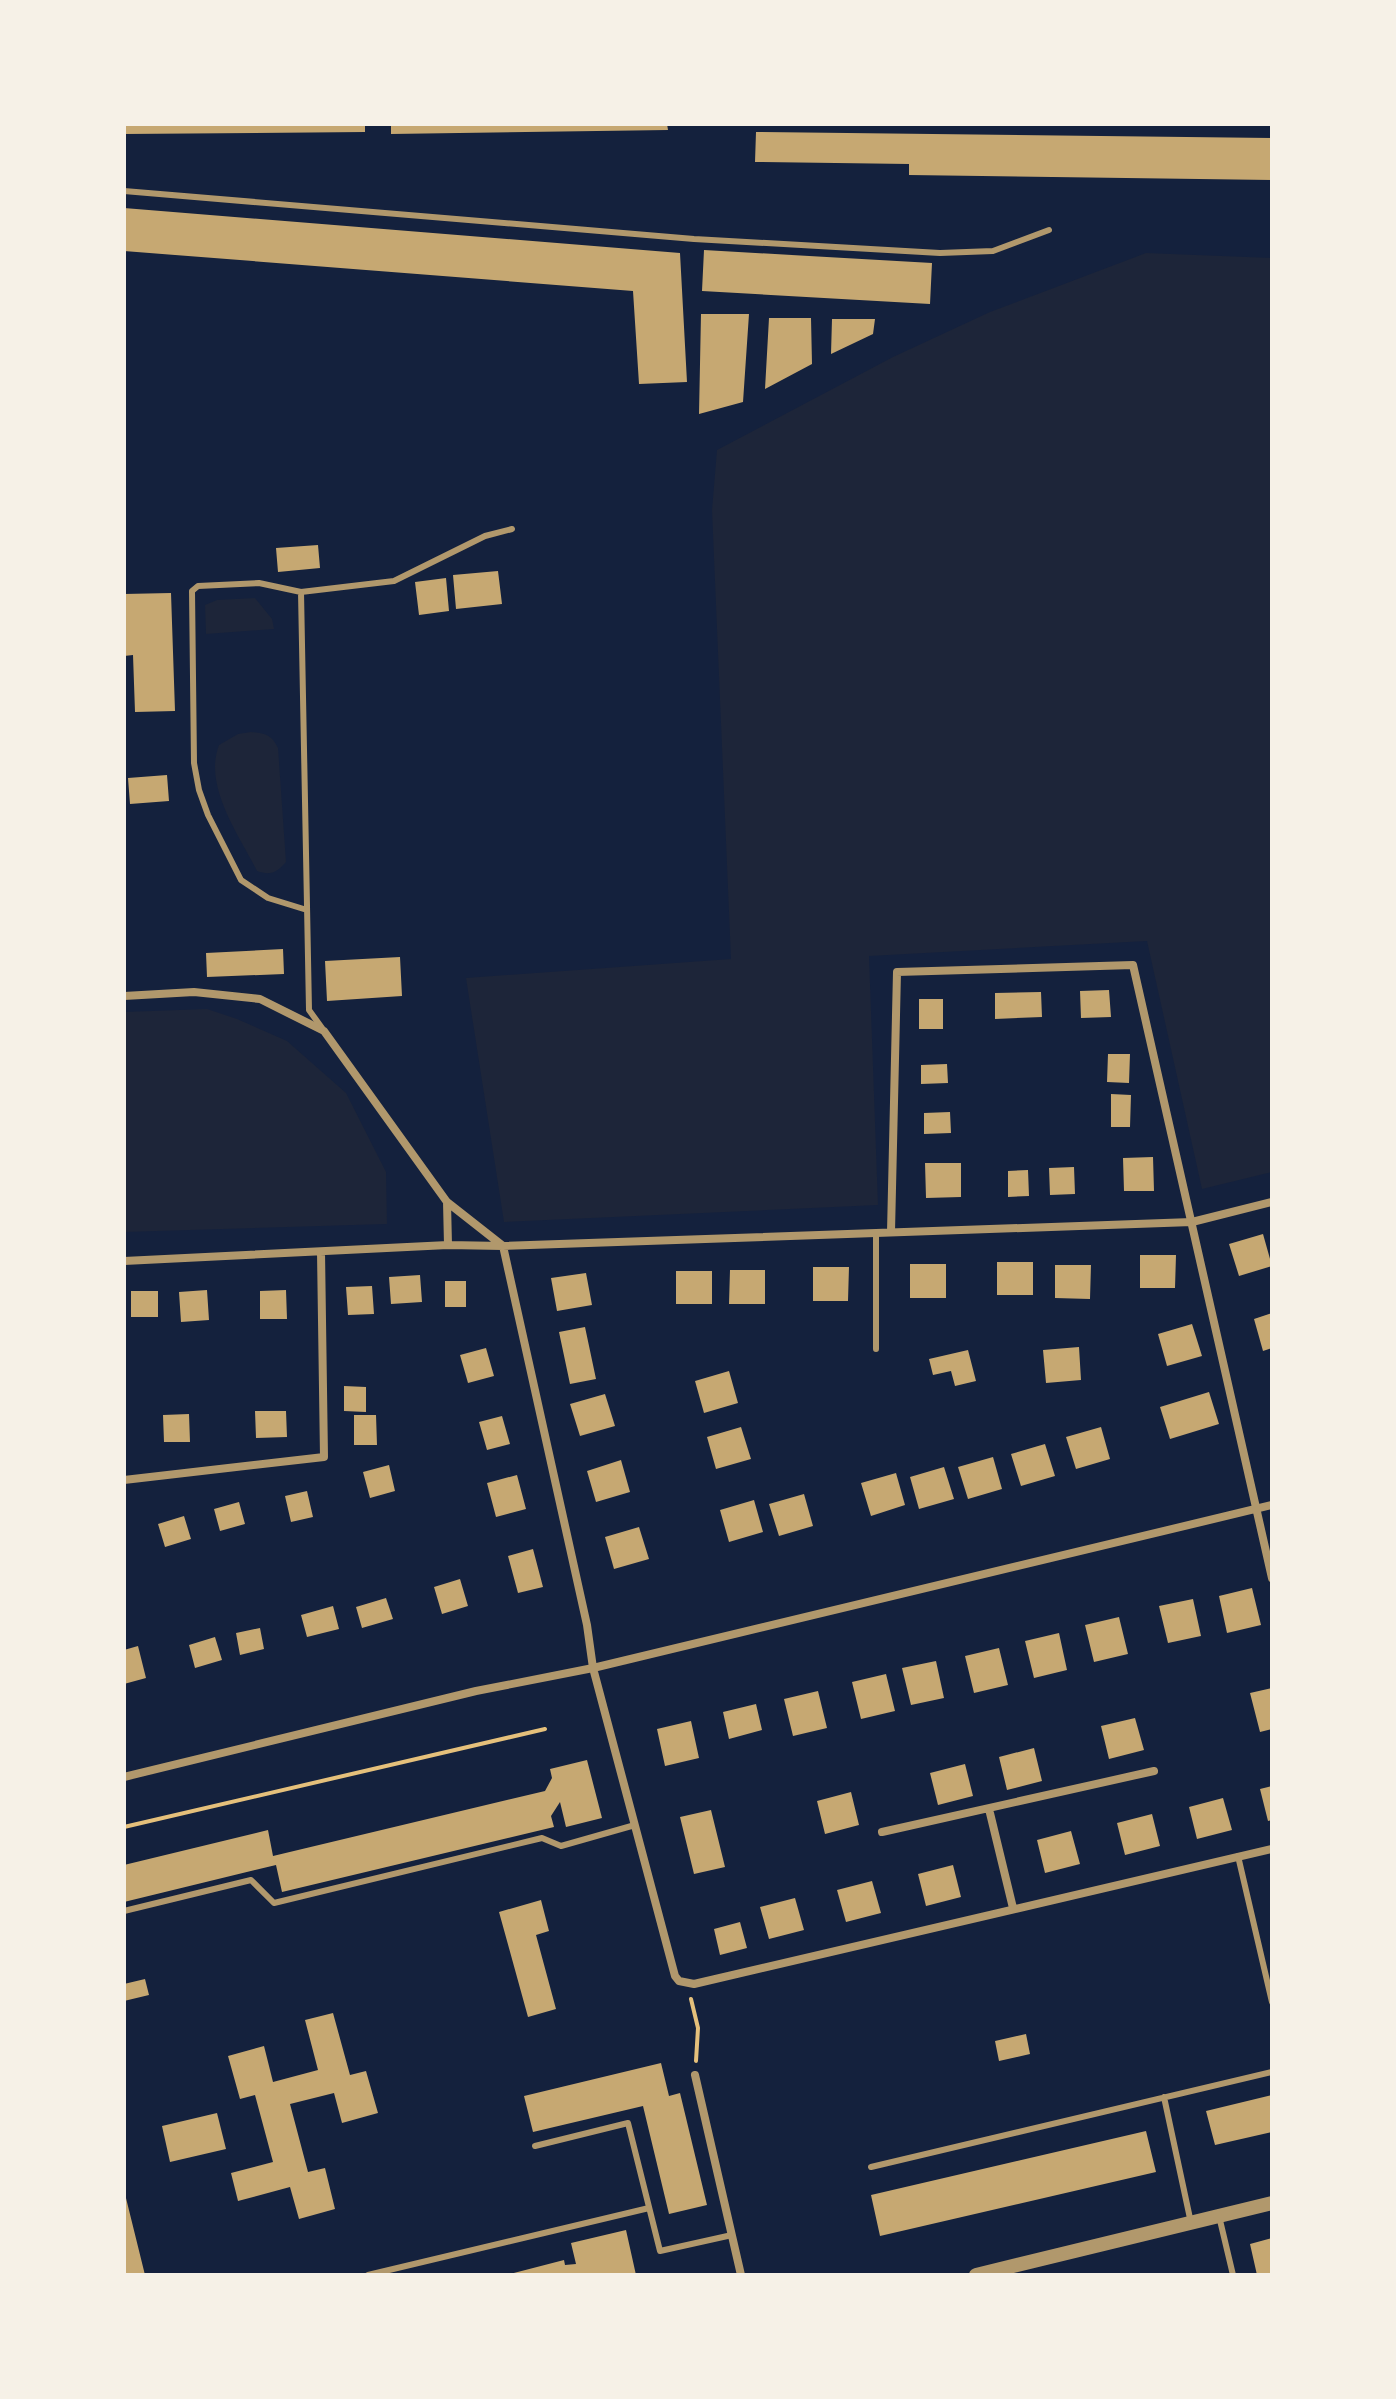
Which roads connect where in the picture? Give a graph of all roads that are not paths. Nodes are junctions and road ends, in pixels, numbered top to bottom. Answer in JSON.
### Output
{"nodes":[{"id":1,"x":124,"y":191,"type":"edge"},
{"id":2,"x":1049,"y":230,"type":"dead end"},
{"id":3,"x":512,"y":529,"type":"dead end"},
{"id":4,"x":301,"y":592,"type":"junction"},
{"id":5,"x":307,"y":910,"type":"junction"},
{"id":6,"x":124,"y":996,"type":"edge"},
{"id":7,"x":324,"y":1031,"type":"junction"},
{"id":8,"x":447,"y":1202,"type":"junction"},
{"id":9,"x":1272,"y":1202,"type":"edge"},
{"id":10,"x":1192,"y":1222,"type":"junction"},
{"id":11,"x":891,"y":1232,"type":"junction"},
{"id":12,"x":876,"y":1233,"type":"junction"},
{"id":13,"x":448,"y":1245,"type":"junction"},
{"id":14,"x":503,"y":1246,"type":"junction"},
{"id":15,"x":321,"y":1252,"type":"junction"},
{"id":16,"x":124,"y":1261,"type":"edge"},
{"id":17,"x":876,"y":1349,"type":"dead end"},
{"id":18,"x":124,"y":1480,"type":"edge"},
{"id":19,"x":1272,"y":1505,"type":"edge"},
{"id":20,"x":1256,"y":1508,"type":"junction"},
{"id":21,"x":1272,"y":1578,"type":"edge"},
{"id":22,"x":593,"y":1668,"type":"junction"},
{"id":23,"x":1154,"y":1771,"type":"dead end"},
{"id":24,"x":124,"y":1777,"type":"edge"},
{"id":25,"x":989,"y":1809,"type":"junction"},
{"id":26,"x":635,"y":1825,"type":"junction"},
{"id":27,"x":882,"y":1832,"type":"dead end"},
{"id":28,"x":1272,"y":1849,"type":"edge"},
{"id":29,"x":1238,"y":1856,"type":"junction"},
{"id":30,"x":1013,"y":1908,"type":"junction"},
{"id":31,"x":124,"y":1911,"type":"edge"},
{"id":32,"x":1272,"y":2002,"type":"edge"},
{"id":33,"x":1272,"y":2072,"type":"edge"},
{"id":34,"x":695,"y":2075,"type":"road end"},
{"id":35,"x":1164,"y":2097,"type":"junction"},
{"id":36,"x":535,"y":2146,"type":"dead end"},
{"id":37,"x":871,"y":2167,"type":"dead end"},
{"id":38,"x":1272,"y":2203,"type":"edge"},
{"id":39,"x":649,"y":2208,"type":"junction"},
{"id":40,"x":1219,"y":2216,"type":"junction"},
{"id":41,"x":1191,"y":2223,"type":"junction"},
{"id":42,"x":732,"y":2235,"type":"junction"},
{"id":43,"x":984,"y":2274,"type":"edge"},
{"id":44,"x":368,"y":2275,"type":"edge"},
{"id":45,"x":741,"y":2275,"type":"edge"},
{"id":46,"x":1233,"y":2275,"type":"edge"}],
"edges":[{"from":1,"to":2,"type":"lane"},
{"from":3,"to":4,"type":"lane"},
{"from":4,"to":5,"type":"lane"},
{"from":4,"to":5,"type":"lane"},
{"from":5,"to":7,"type":"lane"},
{"from":6,"to":7,"type":"street"},
{"from":7,"to":8,"type":"street"},
{"from":8,"to":13,"type":"street"},
{"from":8,"to":14,"type":"street"},
{"from":9,"to":10,"type":"street"},
{"from":10,"to":11,"type":"street"},
{"from":10,"to":11,"type":"street"},
{"from":10,"to":20,"type":"street"},
{"from":11,"to":12,"type":"street"},
{"from":12,"to":14,"type":"street"},
{"from":12,"to":17,"type":"lane"},
{"from":13,"to":14,"type":"street"},
{"from":13,"to":15,"type":"street"},
{"from":14,"to":22,"type":"street"},
{"from":15,"to":16,"type":"street"},
{"from":15,"to":18,"type":"street"},
{"from":19,"to":20,"type":"street"},
{"from":20,"to":21,"type":"street"},
{"from":20,"to":22,"type":"street"},
{"from":22,"to":24,"type":"street"},
{"from":22,"to":26,"type":"street"},
{"from":23,"to":25,"type":"street"},
{"from":25,"to":27,"type":"street"},
{"from":25,"to":30,"type":"lane"},
{"from":26,"to":30,"type":"street"},
{"from":26,"to":31,"type":"lane"},
{"from":28,"to":29,"type":"street"},
{"from":29,"to":30,"type":"street"},
{"from":29,"to":32,"type":"lane"},
{"from":33,"to":35,"type":"lane"},
{"from":34,"to":42,"type":"street"},
{"from":35,"to":37,"type":"lane"},
{"from":35,"to":41,"type":"lane"},
{"from":36,"to":39,"type":"lane"},
{"from":38,"to":40,"type":"street"},
{"from":39,"to":42,"type":"lane"},
{"from":39,"to":44,"type":"lane"},
{"from":40,"to":41,"type":"street"},
{"from":40,"to":46,"type":"lane"},
{"from":41,"to":43,"type":"street"},
{"from":42,"to":45,"type":"street"}]}
